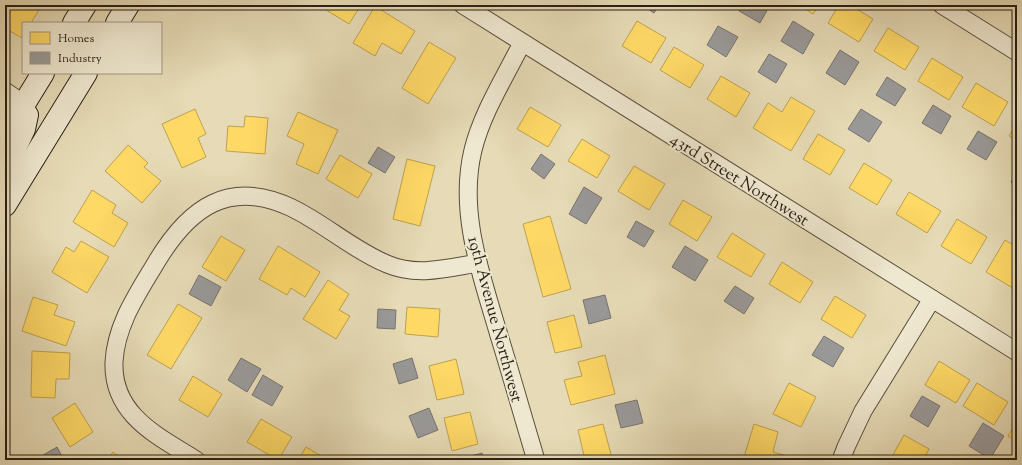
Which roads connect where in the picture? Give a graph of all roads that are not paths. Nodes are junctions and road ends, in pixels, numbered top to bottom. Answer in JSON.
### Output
{"nodes":[{"id":1,"x":85,"y":5,"type":"edge"},
{"id":2,"x":128,"y":5,"type":"edge"},
{"id":3,"x":463,"y":5,"type":"edge"},
{"id":4,"x":942,"y":5,"type":"edge"},
{"id":5,"x":75,"y":22,"type":"edge"},
{"id":6,"x":118,"y":22,"type":"edge"},
{"id":7,"x":522,"y":43,"type":"junction"},
{"id":8,"x":1017,"y":52,"type":"edge"},
{"id":9,"x":42,"y":74,"type":"edge"},
{"id":10,"x":85,"y":74,"type":"edge"},
{"id":11,"x":5,"y":91,"type":"edge"},
{"id":12,"x":24,"y":104,"type":"junction"},
{"id":13,"x":5,"y":135,"type":"edge"},
{"id":14,"x":5,"y":170,"type":"edge"},
{"id":15,"x":5,"y":205,"type":"edge"},
{"id":16,"x":478,"y":263,"type":"junction"},
{"id":17,"x":932,"y":299,"type":"junction"},
{"id":18,"x":1017,"y":352,"type":"edge"},
{"id":19,"x":196,"y":460,"type":"edge"},
{"id":20,"x":536,"y":460,"type":"edge"},
{"id":21,"x":842,"y":460,"type":"edge"}],
"edges":[{"from":1,"to":5,"type":"main road"},
{"from":2,"to":6,"type":"main road"},
{"from":3,"to":7,"type":"street","name":"43rd Street Northwest"},
{"from":4,"to":8,"type":"street"},
{"from":7,"to":16,"type":"street","name":"19th Avenue Northwest"},
{"from":7,"to":17,"type":"street","name":"43rd Street Northwest"},
{"from":9,"to":12,"type":"main road"},
{"from":10,"to":15,"type":"main road"},
{"from":11,"to":12,"type":"street"},
{"from":12,"to":13,"type":"main road"},
{"from":12,"to":14,"type":"main road"},
{"from":16,"to":19,"type":"street"},
{"from":16,"to":20,"type":"street","name":"19th Avenue Northwest"},
{"from":17,"to":18,"type":"street","name":"43rd Street Northwest"},
{"from":17,"to":21,"type":"street"}]}
